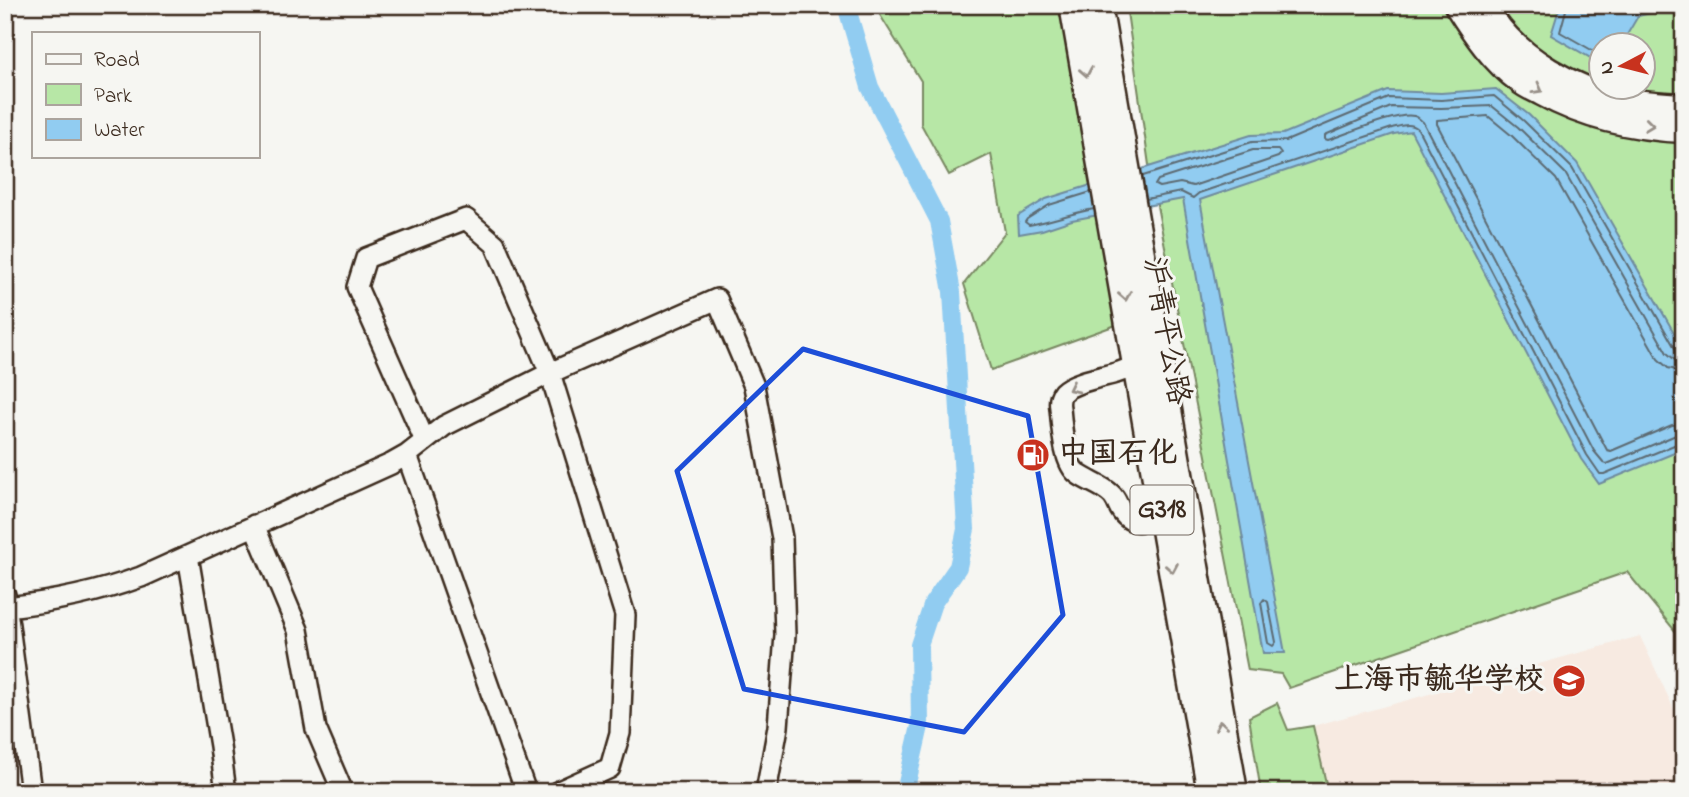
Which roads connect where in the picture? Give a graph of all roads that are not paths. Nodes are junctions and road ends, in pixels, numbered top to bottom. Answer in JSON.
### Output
{"nodes":[{"id":1,"x":1074,"y":5,"type":"edge"},
{"id":2,"x":1097,"y":5,"type":"edge"},
{"id":3,"x":1459,"y":5,"type":"edge"},
{"id":4,"x":1481,"y":5,"type":"edge"},
{"id":5,"x":1684,"y":108,"type":"edge"},
{"id":6,"x":1617,"y":111,"type":"junction"},
{"id":7,"x":1684,"y":128,"type":"edge"},
{"id":8,"x":1114,"y":171,"type":"junction"},
{"id":9,"x":1124,"y":226,"type":"junction"},
{"id":10,"x":1137,"y":365,"type":"junction"},
{"id":11,"x":550,"y":373,"type":"junction"},
{"id":12,"x":425,"y":440,"type":"junction"},
{"id":13,"x":407,"y":455,"type":"junction"},
{"id":14,"x":1172,"y":505,"type":"junction"},
{"id":15,"x":254,"y":525,"type":"junction"},
{"id":16,"x":188,"y":556,"type":"junction"},
{"id":17,"x":6,"y":600,"type":"edge"},
{"id":18,"x":31,"y":792,"type":"edge"},
{"id":19,"x":226,"y":792,"type":"edge"},
{"id":20,"x":343,"y":792,"type":"edge"},
{"id":21,"x":526,"y":792,"type":"edge"},
{"id":22,"x":557,"y":792,"type":"edge"},
{"id":23,"x":766,"y":792,"type":"edge"},
{"id":24,"x":1212,"y":792,"type":"edge"},
{"id":25,"x":1233,"y":792,"type":"edge"}],
"edges":[{"from":1,"to":8,"type":"highway","name":"沪青平公路","number":"G318","one_way":true},
{"from":2,"to":8,"type":"highway","name":"沪青平公路","number":"G318"},
{"from":3,"to":6,"type":"highway","one_way":true},
{"from":4,"to":6,"type":"highway"},
{"from":5,"to":6,"type":"highway"},
{"from":6,"to":7,"type":"highway","one_way":true},
{"from":8,"to":9,"type":"highway","name":"沪青平公路","number":"G318"},
{"from":9,"to":10,"type":"highway","name":"沪青平公路","number":"G318","one_way":true},
{"from":9,"to":14,"type":"highway","name":"沪青平公路","number":"G318"},
{"from":10,"to":14,"type":"highway","name":"沪青平公路","number":"G318"},
{"from":10,"to":14,"type":"street","one_way":true},
{"from":11,"to":12,"type":"street"},
{"from":11,"to":12,"type":"street"},
{"from":11,"to":22,"type":"street"},
{"from":11,"to":23,"type":"street"},
{"from":12,"to":13,"type":"street"},
{"from":13,"to":15,"type":"street"},
{"from":13,"to":21,"type":"street"},
{"from":14,"to":24,"type":"highway","name":"沪青平公路","number":"G318","one_way":true},
{"from":25,"to":14,"type":"highway","name":"沪青平公路","number":"G318","one_way":true},
{"from":15,"to":16,"type":"street"},
{"from":15,"to":20,"type":"street"},
{"from":16,"to":17,"type":"street"},
{"from":16,"to":19,"type":"street"},
{"from":17,"to":18,"type":"street"}]}
